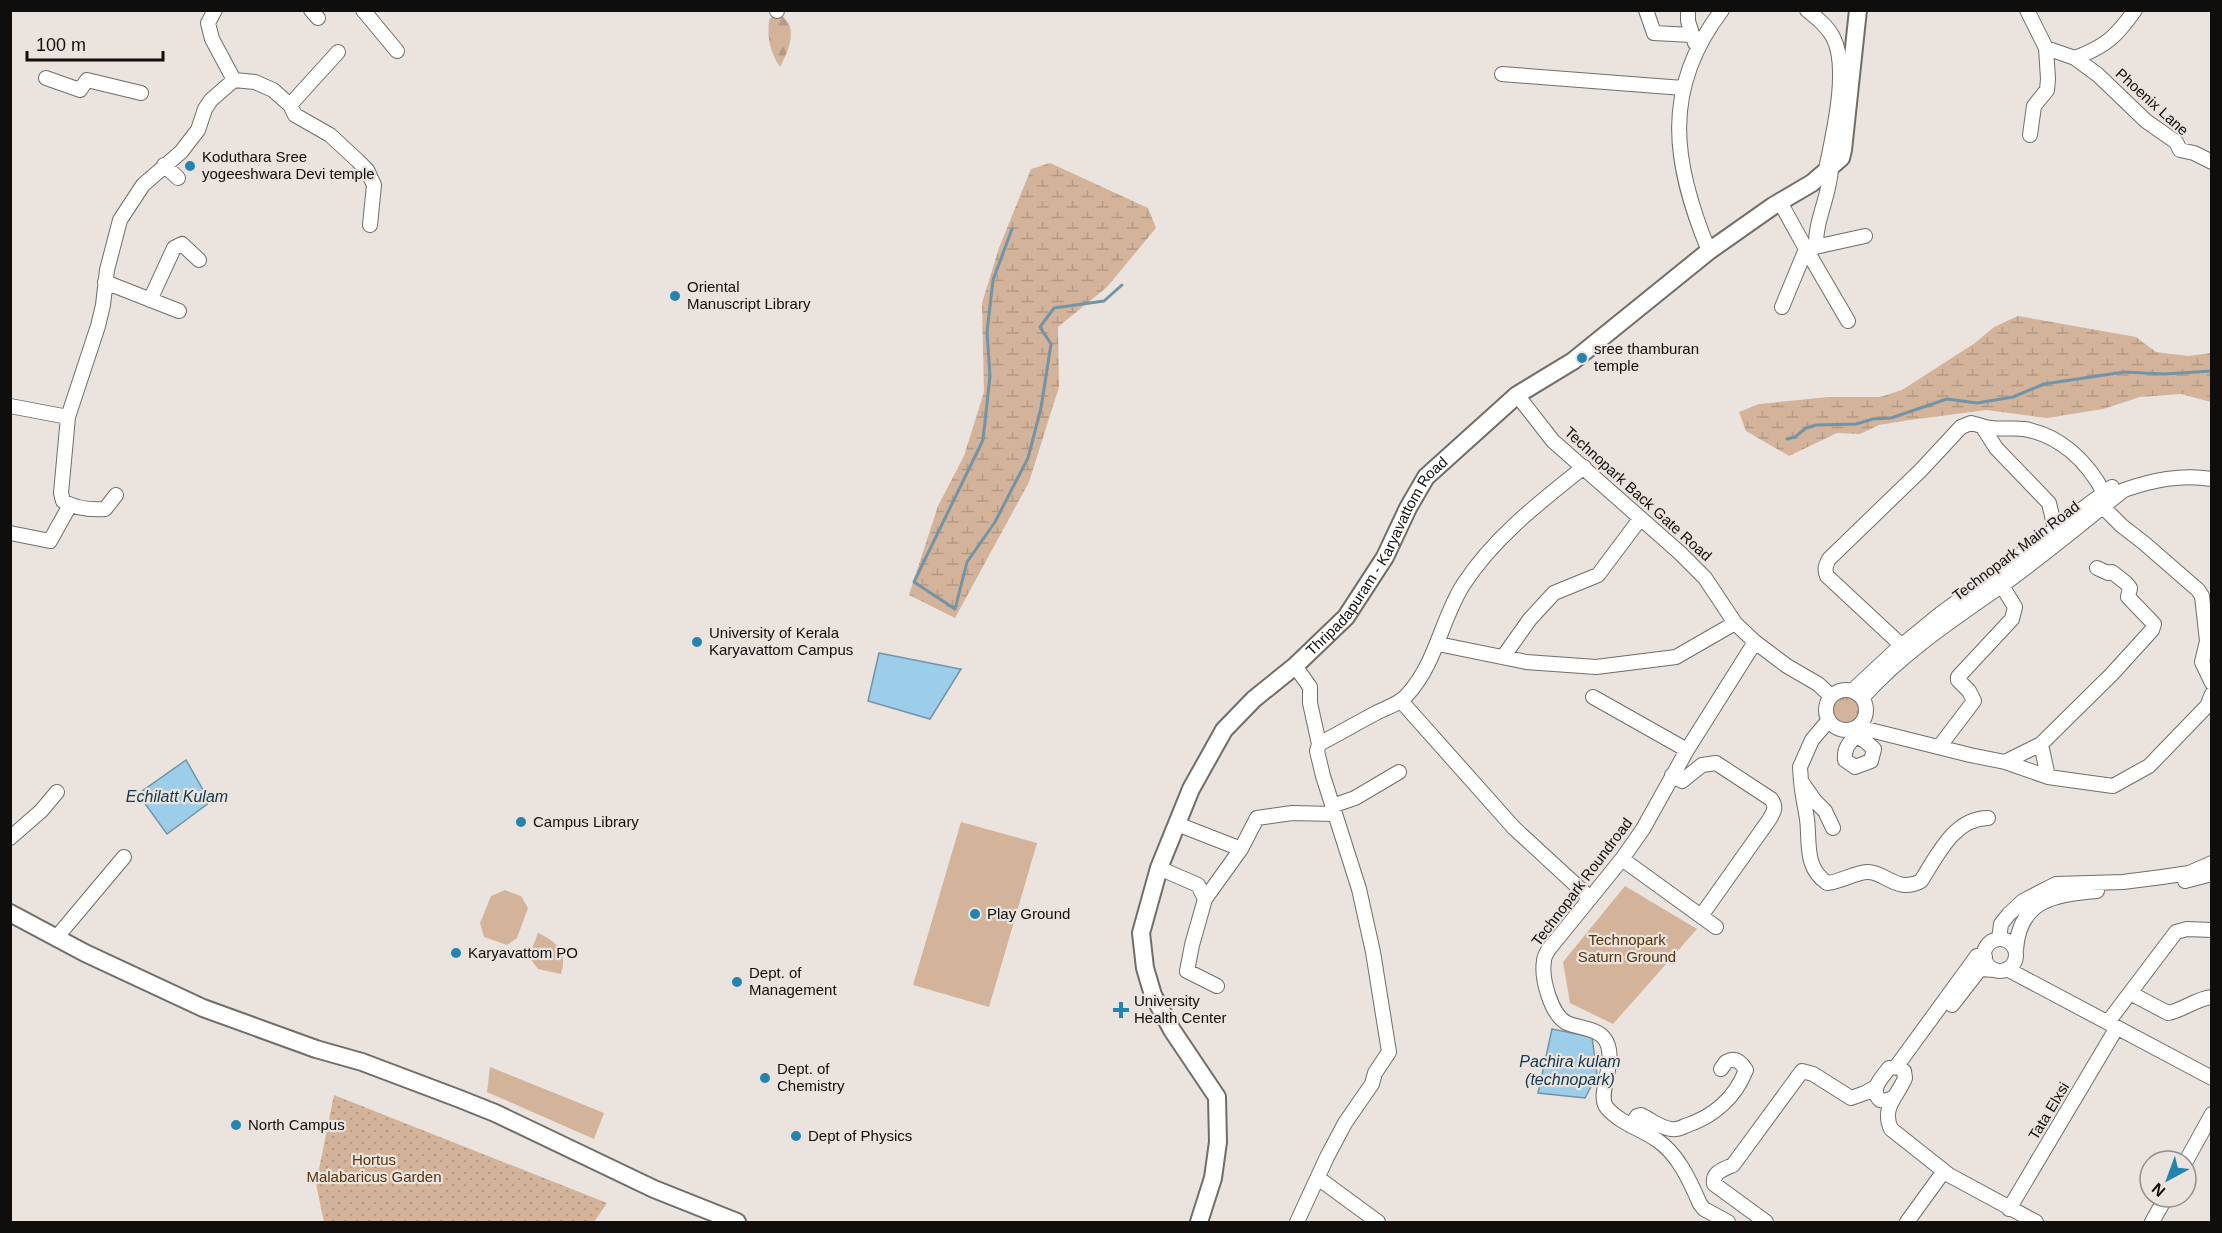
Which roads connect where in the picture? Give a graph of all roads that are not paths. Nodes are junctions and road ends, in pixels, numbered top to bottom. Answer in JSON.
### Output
{"nodes":[{"id":1,"x":215,"y":10,"type":"edge"},
{"id":2,"x":363,"y":10,"type":"edge"},
{"id":3,"x":1646,"y":10,"type":"edge"},
{"id":4,"x":1688,"y":10,"type":"edge"},
{"id":5,"x":1722,"y":10,"type":"edge"},
{"id":6,"x":1808,"y":10,"type":"edge"},
{"id":7,"x":1858,"y":10,"type":"edge"},
{"id":8,"x":2027,"y":10,"type":"edge"},
{"id":9,"x":2135,"y":10,"type":"edge"},
{"id":10,"x":1692,"y":35,"type":"junction"},
{"id":11,"x":2046,"y":48,"type":"junction"},
{"id":12,"x":1697,"y":50,"type":"junction"},
{"id":13,"x":397,"y":51,"type":"dead end"},
{"id":14,"x":338,"y":52,"type":"dead end"},
{"id":15,"x":2075,"y":58,"type":"junction"},
{"id":16,"x":1502,"y":74,"type":"dead end"},
{"id":17,"x":46,"y":78,"type":"dead end"},
{"id":18,"x":234,"y":80,"type":"junction"},
{"id":19,"x":1683,"y":88,"type":"junction"},
{"id":20,"x":141,"y":93,"type":"dead end"},
{"id":21,"x":290,"y":105,"type":"junction"},
{"id":22,"x":2030,"y":135,"type":"dead end"},
{"id":23,"x":2211,"y":162,"type":"edge"},
{"id":24,"x":164,"y":165,"type":"junction"},
{"id":25,"x":1828,"y":171,"type":"junction"},
{"id":26,"x":178,"y":178,"type":"dead end"},
{"id":27,"x":1780,"y":202,"type":"junction"},
{"id":28,"x":370,"y":225,"type":"dead end"},
{"id":29,"x":1865,"y":236,"type":"dead end"},
{"id":30,"x":1811,"y":248,"type":"junction"},
{"id":31,"x":1709,"y":252,"type":"junction"},
{"id":32,"x":199,"y":260,"type":"dead end"},
{"id":33,"x":105,"y":282,"type":"junction"},
{"id":34,"x":150,"y":300,"type":"junction"},
{"id":35,"x":1782,"y":307,"type":"dead end"},
{"id":36,"x":179,"y":311,"type":"dead end"},
{"id":37,"x":1848,"y":321,"type":"dead end"},
{"id":38,"x":1517,"y":395,"type":"junction"},
{"id":39,"x":10,"y":406,"type":"edge"},
{"id":40,"x":68,"y":417,"type":"junction"},
{"id":41,"x":1982,"y":426,"type":"junction"},
{"id":42,"x":1584,"y":467,"type":"junction"},
{"id":43,"x":2211,"y":474,"type":"edge"},
{"id":44,"x":2211,"y":479,"type":"edge"},
{"id":45,"x":2116,"y":484,"type":"junction"},
{"id":46,"x":116,"y":495,"type":"dead end"},
{"id":47,"x":2103,"y":500,"type":"junction"},
{"id":48,"x":70,"y":505,"type":"junction"},
{"id":49,"x":1640,"y":519,"type":"junction"},
{"id":50,"x":2055,"y":529,"type":"junction"},
{"id":51,"x":10,"y":533,"type":"edge"},
{"id":52,"x":2027,"y":551,"type":"junction"},
{"id":53,"x":2097,"y":568,"type":"dead end"},
{"id":54,"x":2002,"y":586,"type":"junction"},
{"id":55,"x":1735,"y":623,"type":"junction"},
{"id":56,"x":1755,"y":642,"type":"junction"},
{"id":57,"x":1438,"y":644,"type":"junction"},
{"id":58,"x":1895,"y":651,"type":"junction"},
{"id":59,"x":1503,"y":657,"type":"junction"},
{"id":60,"x":1295,"y":666,"type":"junction"},
{"id":61,"x":2211,"y":683,"type":"edge"},
{"id":62,"x":2211,"y":694,"type":"edge"},
{"id":63,"x":1857,"y":695,"type":"junction"},
{"id":64,"x":1831,"y":696,"type":"junction"},
{"id":65,"x":1593,"y":697,"type":"dead end"},
{"id":66,"x":1401,"y":700,"type":"junction"},
{"id":67,"x":1828,"y":720,"type":"junction"},
{"id":68,"x":1855,"y":731,"type":"junction"},
{"id":69,"x":1319,"y":744,"type":"junction"},
{"id":70,"x":2041,"y":744,"type":"junction"},
{"id":71,"x":1939,"y":747,"type":"junction"},
{"id":72,"x":1687,"y":750,"type":"junction"},
{"id":73,"x":2005,"y":762,"type":"junction"},
{"id":74,"x":1399,"y":772,"type":"dead end"},
{"id":75,"x":1672,"y":775,"type":"junction"},
{"id":76,"x":2048,"y":777,"type":"junction"},
{"id":77,"x":1801,"y":781,"type":"junction"},
{"id":78,"x":57,"y":792,"type":"dead end"},
{"id":79,"x":1333,"y":810,"type":"junction"},
{"id":80,"x":1988,"y":818,"type":"dead end"},
{"id":81,"x":1177,"y":824,"type":"junction"},
{"id":82,"x":1833,"y":828,"type":"dead end"},
{"id":83,"x":10,"y":838,"type":"edge"},
{"id":84,"x":1241,"y":849,"type":"junction"},
{"id":85,"x":124,"y":857,"type":"dead end"},
{"id":86,"x":1622,"y":859,"type":"junction"},
{"id":87,"x":2211,"y":863,"type":"edge"},
{"id":88,"x":1159,"y":868,"type":"junction"},
{"id":89,"x":2211,"y":874,"type":"edge"},
{"id":90,"x":1590,"y":898,"type":"junction"},
{"id":91,"x":1205,"y":899,"type":"junction"},
{"id":92,"x":10,"y":913,"type":"edge"},
{"id":93,"x":1701,"y":916,"type":"junction"},
{"id":94,"x":1716,"y":927,"type":"dead end"},
{"id":95,"x":2211,"y":930,"type":"edge"},
{"id":96,"x":57,"y":938,"type":"junction"},
{"id":97,"x":1999,"y":939,"type":"junction"},
{"id":98,"x":1985,"y":957,"type":"junction"},
{"id":99,"x":2008,"y":963,"type":"junction"},
{"id":100,"x":1217,"y":986,"type":"dead end"},
{"id":101,"x":2130,"y":993,"type":"junction"},
{"id":102,"x":2211,"y":997,"type":"edge"},
{"id":103,"x":2114,"y":1024,"type":"junction"},
{"id":104,"x":1899,"y":1068,"type":"junction"},
{"id":105,"x":1721,"y":1069,"type":"dead end"},
{"id":106,"x":2211,"y":1072,"type":"edge"},
{"id":107,"x":2211,"y":1078,"type":"edge"},
{"id":108,"x":1876,"y":1087,"type":"junction"},
{"id":109,"x":1892,"y":1098,"type":"junction"},
{"id":110,"x":2211,"y":1114,"type":"edge"},
{"id":111,"x":1631,"y":1126,"type":"junction"},
{"id":112,"x":2192,"y":1149,"type":"edge"},
{"id":113,"x":1944,"y":1171,"type":"junction"},
{"id":114,"x":1318,"y":1178,"type":"junction"},
{"id":115,"x":2009,"y":1209,"type":"junction"},
{"id":116,"x":737,"y":1222,"type":"edge"},
{"id":117,"x":1199,"y":1222,"type":"edge"},
{"id":118,"x":1297,"y":1222,"type":"edge"},
{"id":119,"x":1378,"y":1222,"type":"edge"},
{"id":120,"x":1728,"y":1222,"type":"edge"},
{"id":121,"x":1766,"y":1222,"type":"edge"},
{"id":122,"x":1907,"y":1222,"type":"edge"},
{"id":123,"x":2036,"y":1222,"type":"edge"}],
"edges":[{"from":1,"to":18,"type":"street"},
{"from":2,"to":13,"type":"street"},
{"from":3,"to":10,"type":"street"},
{"from":4,"to":10,"type":"street"},
{"from":5,"to":12,"type":"street"},
{"from":6,"to":25,"type":"street"},
{"from":7,"to":25,"type":"main road"},
{"from":8,"to":11,"type":"street"},
{"from":9,"to":15,"type":"street"},
{"from":10,"to":12,"type":"street"},
{"from":11,"to":15,"type":"street","name":"Phoenix Lane"},
{"from":11,"to":22,"type":"street"},
{"from":12,"to":19,"type":"street"},
{"from":14,"to":21,"type":"street"},
{"from":15,"to":23,"type":"street","name":"Phoenix Lane"},
{"from":16,"to":19,"type":"street"},
{"from":17,"to":20,"type":"street"},
{"from":18,"to":21,"type":"street"},
{"from":18,"to":24,"type":"street"},
{"from":19,"to":31,"type":"street"},
{"from":21,"to":28,"type":"street"},
{"from":24,"to":26,"type":"street"},
{"from":24,"to":33,"type":"street"},
{"from":25,"to":27,"type":"main road","name":"Thripadapuram - Karyavattom Road"},
{"from":25,"to":30,"type":"street"},
{"from":27,"to":30,"type":"street"},
{"from":27,"to":31,"type":"main road","name":"Thripadapuram - Karyavattom Road"},
{"from":29,"to":30,"type":"street"},
{"from":30,"to":35,"type":"street"},
{"from":30,"to":37,"type":"street"},
{"from":31,"to":38,"type":"main road","name":"Thripadapuram - Karyavattom Road"},
{"from":32,"to":34,"type":"street"},
{"from":33,"to":34,"type":"street"},
{"from":33,"to":40,"type":"street"},
{"from":34,"to":36,"type":"street"},
{"from":38,"to":42,"type":"street","name":"Technopark Back Gate Road"},
{"from":38,"to":60,"type":"main road","name":"Thripadapuram - Karyavattom Road"},
{"from":39,"to":40,"type":"street"},
{"from":40,"to":48,"type":"street"},
{"from":41,"to":47,"type":"street"},
{"from":41,"to":50,"type":"street"},
{"from":41,"to":58,"type":"street"},
{"from":42,"to":49,"type":"street","name":"Technopark Back Gate Road"},
{"from":42,"to":57,"type":"street"},
{"from":43,"to":45,"type":"street","name":"Technopark Main Road"},
{"from":44,"to":47,"type":"street","name":"Technopark Main Road"},
{"from":45,"to":47,"type":"street","name":"Technopark Main Road"},
{"from":45,"to":52,"type":"street","name":"Technopark Main Road"},
{"from":46,"to":48,"type":"street"},
{"from":47,"to":50,"type":"street","name":"Technopark Main Road"},
{"from":47,"to":54,"type":"street","name":"Technopark Main Road"},
{"from":47,"to":61,"type":"street"},
{"from":48,"to":51,"type":"street"},
{"from":49,"to":55,"type":"street","name":"Technopark Back Gate Road"},
{"from":49,"to":59,"type":"street"},
{"from":50,"to":52,"type":"street","name":"Technopark Main Road"},
{"from":52,"to":58,"type":"street","name":"Technopark Main Road"},
{"from":53,"to":70,"type":"street"},
{"from":54,"to":63,"type":"street","name":"Technopark Main Road"},
{"from":54,"to":71,"type":"street"},
{"from":55,"to":56,"type":"street","name":"Technopark Back Gate Road"},
{"from":55,"to":59,"type":"street"},
{"from":56,"to":64,"type":"street","name":"Technopark Back Gate Road"},
{"from":56,"to":72,"type":"street","name":"Technopark Roundroad"},
{"from":57,"to":59,"type":"street"},
{"from":57,"to":66,"type":"street"},
{"from":58,"to":63,"type":"street","name":"Technopark Main Road"},
{"from":60,"to":69,"type":"street"},
{"from":60,"to":81,"type":"main road","name":"Thripadapuram - Karyavattom Road"},
{"from":62,"to":76,"type":"street"},
{"from":63,"to":64,"type":"street","name":"Technopark Main Road"},
{"from":63,"to":68,"type":"street"},
{"from":64,"to":67,"type":"street"},
{"from":65,"to":72,"type":"street"},
{"from":66,"to":69,"type":"street"},
{"from":66,"to":90,"type":"street"},
{"from":67,"to":68,"type":"street"},
{"from":67,"to":77,"type":"street"},
{"from":68,"to":71,"type":"street"},
{"from":69,"to":79,"type":"street"},
{"from":70,"to":73,"type":"street"},
{"from":70,"to":76,"type":"street"},
{"from":71,"to":73,"type":"street"},
{"from":72,"to":75,"type":"street","name":"Technopark Roundroad"},
{"from":73,"to":76,"type":"street"},
{"from":74,"to":79,"type":"street"},
{"from":75,"to":86,"type":"street","name":"Technopark Roundroad"},
{"from":75,"to":93,"type":"street"},
{"from":77,"to":80,"type":"street"},
{"from":77,"to":82,"type":"street"},
{"from":78,"to":83,"type":"street"},
{"from":79,"to":84,"type":"street"},
{"from":79,"to":114,"type":"street"},
{"from":81,"to":84,"type":"street"},
{"from":81,"to":88,"type":"main road","name":"Thripadapuram - Karyavattom Road"},
{"from":84,"to":91,"type":"street"},
{"from":85,"to":96,"type":"street"},
{"from":86,"to":90,"type":"street","name":"Technopark Roundroad"},
{"from":86,"to":93,"type":"street"},
{"from":87,"to":97,"type":"street"},
{"from":88,"to":91,"type":"street"},
{"from":88,"to":117,"type":"main road","name":"Thripadapuram - Karyavattom Road"},
{"from":89,"to":99,"type":"street"},
{"from":90,"to":111,"type":"street","name":"Technopark Roundroad"},
{"from":91,"to":100,"type":"street"},
{"from":92,"to":96,"type":"main road"},
{"from":93,"to":94,"type":"street"},
{"from":95,"to":101,"type":"street","name":"Tata Elxsi"},
{"from":96,"to":116,"type":"main road"},
{"from":97,"to":98,"type":"street"},
{"from":97,"to":99,"type":"street"},
{"from":98,"to":99,"type":"street"},
{"from":98,"to":104,"type":"street"},
{"from":99,"to":103,"type":"street"},
{"from":99,"to":104,"type":"street"},
{"from":101,"to":102,"type":"street"},
{"from":101,"to":103,"type":"street","name":"Tata Elxsi"},
{"from":103,"to":106,"type":"street"},
{"from":103,"to":107,"type":"street"},
{"from":103,"to":115,"type":"street","name":"Tata Elxsi"},
{"from":104,"to":108,"type":"street"},
{"from":104,"to":109,"type":"street"},
{"from":105,"to":111,"type":"street"},
{"from":108,"to":109,"type":"street"},
{"from":108,"to":121,"type":"street"},
{"from":109,"to":113,"type":"street"},
{"from":110,"to":112,"type":"street"},
{"from":111,"to":120,"type":"street","name":"Technopark Roundroad"},
{"from":113,"to":115,"type":"street"},
{"from":113,"to":122,"type":"street"},
{"from":114,"to":118,"type":"street"},
{"from":114,"to":119,"type":"street"},
{"from":115,"to":123,"type":"street"}]}
